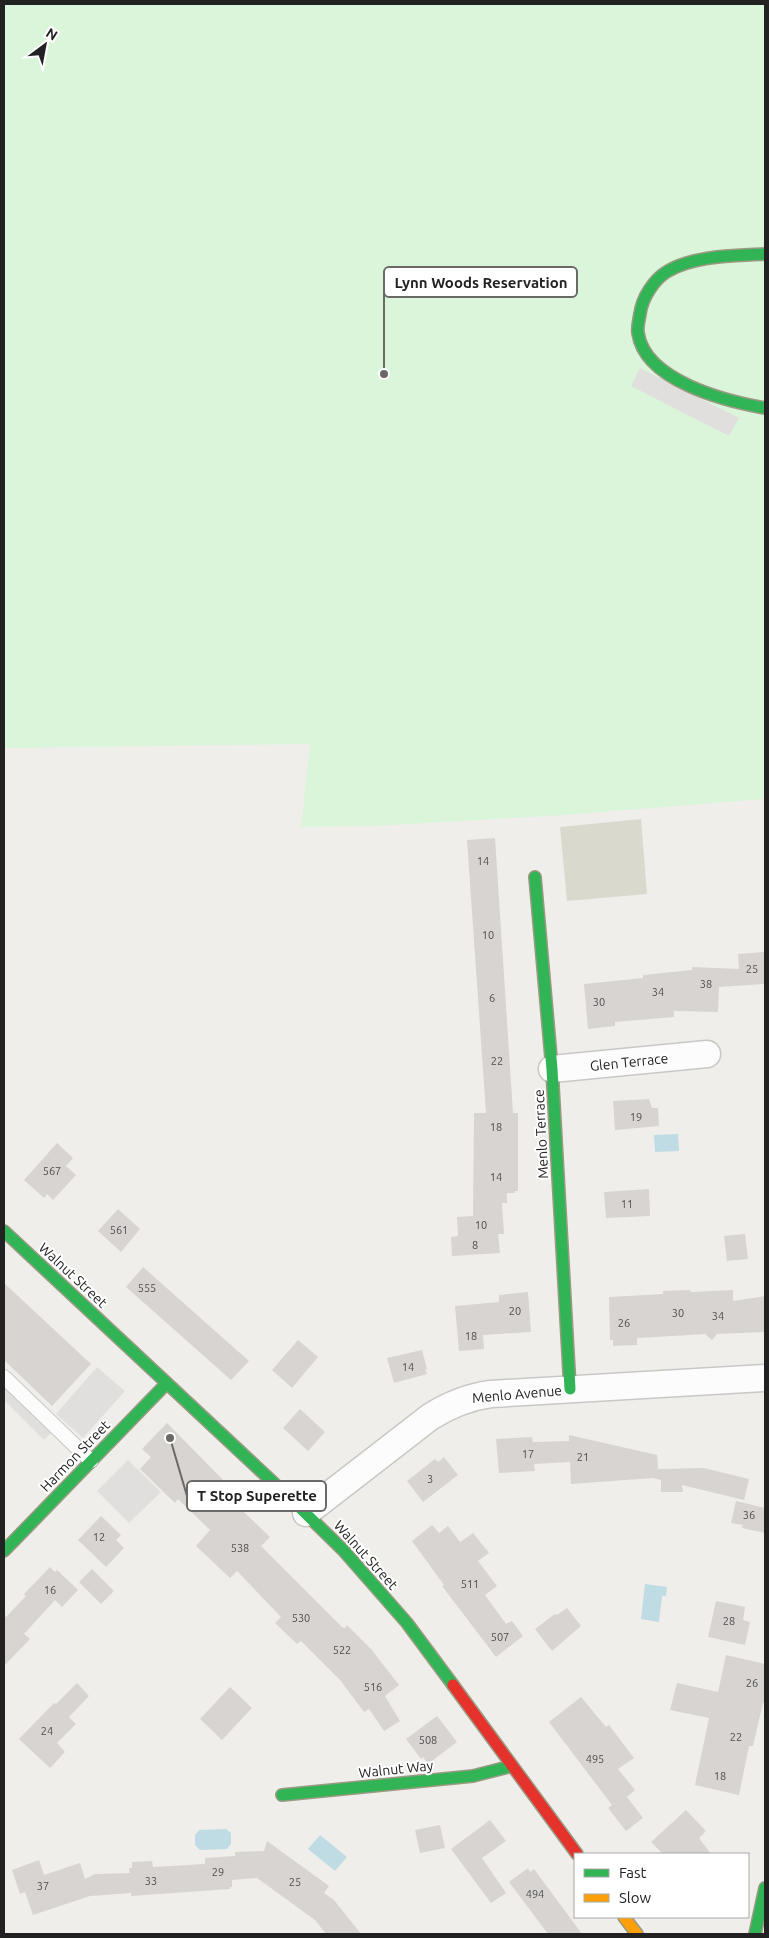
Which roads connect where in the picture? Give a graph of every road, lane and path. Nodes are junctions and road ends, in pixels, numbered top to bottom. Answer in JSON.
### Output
{"nodes":[{"id":1,"x":765,"y":254,"type":"edge"},
{"id":2,"x":765,"y":408,"type":"edge"},
{"id":3,"x":535,"y":877,"type":"dead end"},
{"id":4,"x":707,"y":1054,"type":"dead end"},
{"id":5,"x":552,"y":1069,"type":"junction"},
{"id":6,"x":4,"y":1231,"type":"edge"},
{"id":7,"x":4,"y":1377,"type":"edge"},
{"id":8,"x":765,"y":1378,"type":"edge"},
{"id":9,"x":168,"y":1383,"type":"junction"},
{"id":10,"x":570,"y":1389,"type":"junction"},
{"id":11,"x":91,"y":1461,"type":"junction"},
{"id":12,"x":306,"y":1512,"type":"junction"},
{"id":13,"x":4,"y":1551,"type":"edge"},
{"id":14,"x":512,"y":1766,"type":"junction"},
{"id":15,"x":282,"y":1795,"type":"dead end"},
{"id":16,"x":577,"y":1853,"type":"edge"},
{"id":17,"x":765,"y":1888,"type":"edge"},
{"id":18,"x":625,"y":1918,"type":"edge"},
{"id":19,"x":637,"y":1934,"type":"edge"},
{"id":20,"x":755,"y":1934,"type":"edge"}],
"edges":[{"from":1,"to":2,"type":"street"},
{"from":3,"to":5,"type":"street","name":"Menlo Terrace"},
{"from":4,"to":5,"type":"street","name":"Glen Terrace"},
{"from":5,"to":10,"type":"street","name":"Menlo Terrace"},
{"from":6,"to":9,"type":"street","name":"Walnut Street"},
{"from":7,"to":11,"type":"lane"},
{"from":8,"to":10,"type":"street","name":"Menlo Avenue"},
{"from":9,"to":11,"type":"street","name":"Harmon Street"},
{"from":9,"to":12,"type":"street","name":"Walnut Street"},
{"from":10,"to":12,"type":"street","name":"Menlo Avenue"},
{"from":11,"to":13,"type":"street","name":"Harmon Street"},
{"from":12,"to":14,"type":"street","name":"Walnut Street"},
{"from":14,"to":15,"type":"street","name":"Walnut Way"},
{"from":14,"to":16,"type":"street","name":"Walnut Street"},
{"from":17,"to":20,"type":"street"},
{"from":18,"to":19,"type":"street"}]}
